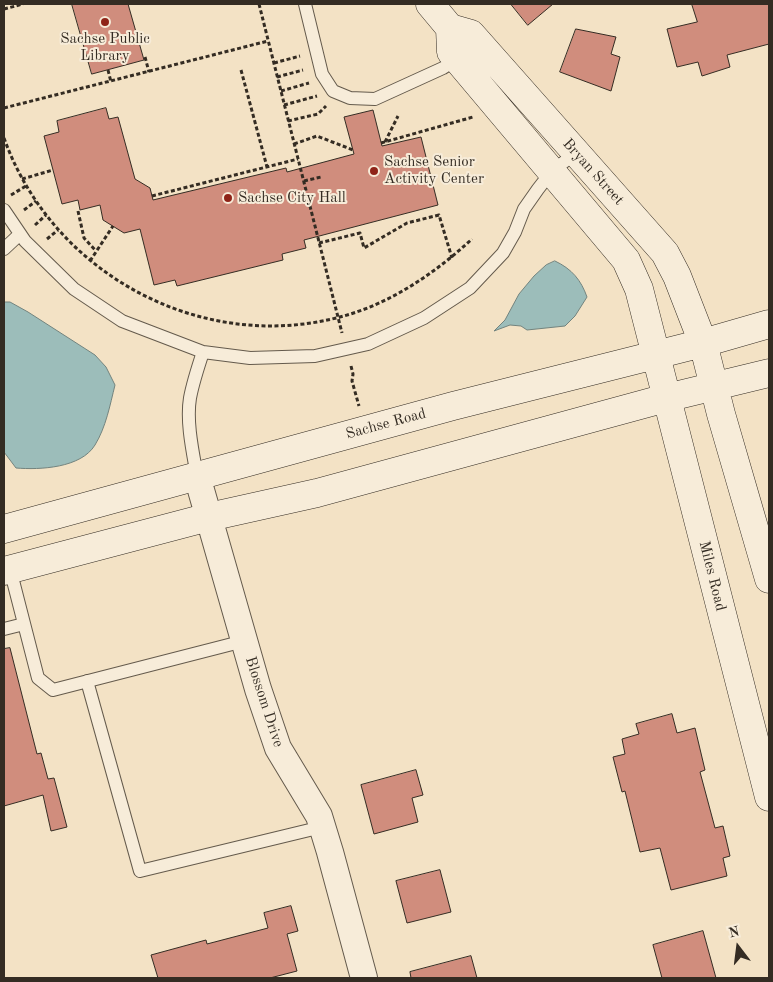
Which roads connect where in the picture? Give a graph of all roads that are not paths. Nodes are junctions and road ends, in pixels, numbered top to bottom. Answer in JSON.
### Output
{"nodes":[{"id":1,"x":305,"y":4,"type":"edge"},
{"id":2,"x":430,"y":4,"type":"edge"},
{"id":3,"x":450,"y":28,"type":"junction"},
{"id":4,"x":478,"y":42,"type":"junction"},
{"id":5,"x":457,"y":60,"type":"junction"},
{"id":6,"x":576,"y":153,"type":"junction"},
{"id":7,"x":552,"y":172,"type":"junction"},
{"id":8,"x":4,"y":210,"type":"edge"},
{"id":9,"x":20,"y":234,"type":"junction"},
{"id":10,"x":4,"y":249,"type":"edge"},
{"id":11,"x":769,"y":324,"type":"edge"},
{"id":12,"x":703,"y":343,"type":"junction"},
{"id":13,"x":203,"y":352,"type":"junction"},
{"id":14,"x":656,"y":354,"type":"junction"},
{"id":15,"x":769,"y":373,"type":"edge"},
{"id":16,"x":713,"y":386,"type":"junction"},
{"id":17,"x":666,"y":398,"type":"junction"},
{"id":18,"x":197,"y":476,"type":"junction"},
{"id":19,"x":209,"y":517,"type":"junction"},
{"id":20,"x":4,"y":530,"type":"edge"},
{"id":21,"x":7,"y":570,"type":"edge"},
{"id":22,"x":769,"y":579,"type":"edge"},
{"id":23,"x":24,"y":624,"type":"junction"},
{"id":24,"x":4,"y":629,"type":"edge"},
{"id":25,"x":244,"y":641,"type":"junction"},
{"id":26,"x":87,"y":681,"type":"junction"},
{"id":27,"x":769,"y":797,"type":"edge"},
{"id":28,"x":322,"y":827,"type":"junction"},
{"id":29,"x":364,"y":978,"type":"edge"}],
"edges":[{"from":1,"to":5,"type":"lane"},
{"from":2,"to":3,"type":"main road"},
{"from":3,"to":4,"type":"main road","name":"Bryan Street"},
{"from":3,"to":5,"type":"main road","name":"Bryan Street"},
{"from":4,"to":5,"type":"lane"},
{"from":4,"to":6,"type":"main road","name":"Bryan Street"},
{"from":5,"to":7,"type":"main road","name":"Bryan Street"},
{"from":6,"to":7,"type":"lane"},
{"from":6,"to":12,"type":"main road","name":"Bryan Street"},
{"from":7,"to":13,"type":"lane"},
{"from":7,"to":14,"type":"main road","name":"Bryan Street"},
{"from":8,"to":9,"type":"lane"},
{"from":9,"to":10,"type":"lane"},
{"from":9,"to":13,"type":"lane"},
{"from":11,"to":12,"type":"main road","name":"Sachse Road"},
{"from":12,"to":14,"type":"main road","name":"Sachse Road"},
{"from":12,"to":16,"type":"main road"},
{"from":13,"to":18,"type":"lane"},
{"from":14,"to":17,"type":"main road","name":"Miles Road"},
{"from":14,"to":18,"type":"main road","name":"Sachse Road"},
{"from":15,"to":16,"type":"main road"},
{"from":16,"to":17,"type":"main road"},
{"from":16,"to":22,"type":"main road"},
{"from":17,"to":19,"type":"main road"},
{"from":17,"to":27,"type":"main road","name":"Miles Road"},
{"from":18,"to":19,"type":"street","name":"Blossom Drive"},
{"from":18,"to":20,"type":"main road","name":"Sachse Road"},
{"from":19,"to":21,"type":"main road"},
{"from":19,"to":25,"type":"street","name":"Blossom Drive"},
{"from":21,"to":23,"type":"lane"},
{"from":23,"to":24,"type":"lane"},
{"from":23,"to":26,"type":"lane"},
{"from":25,"to":26,"type":"lane"},
{"from":25,"to":28,"type":"street","name":"Blossom Drive"},
{"from":26,"to":28,"type":"lane"},
{"from":28,"to":29,"type":"street","name":"Blossom Drive"}]}
